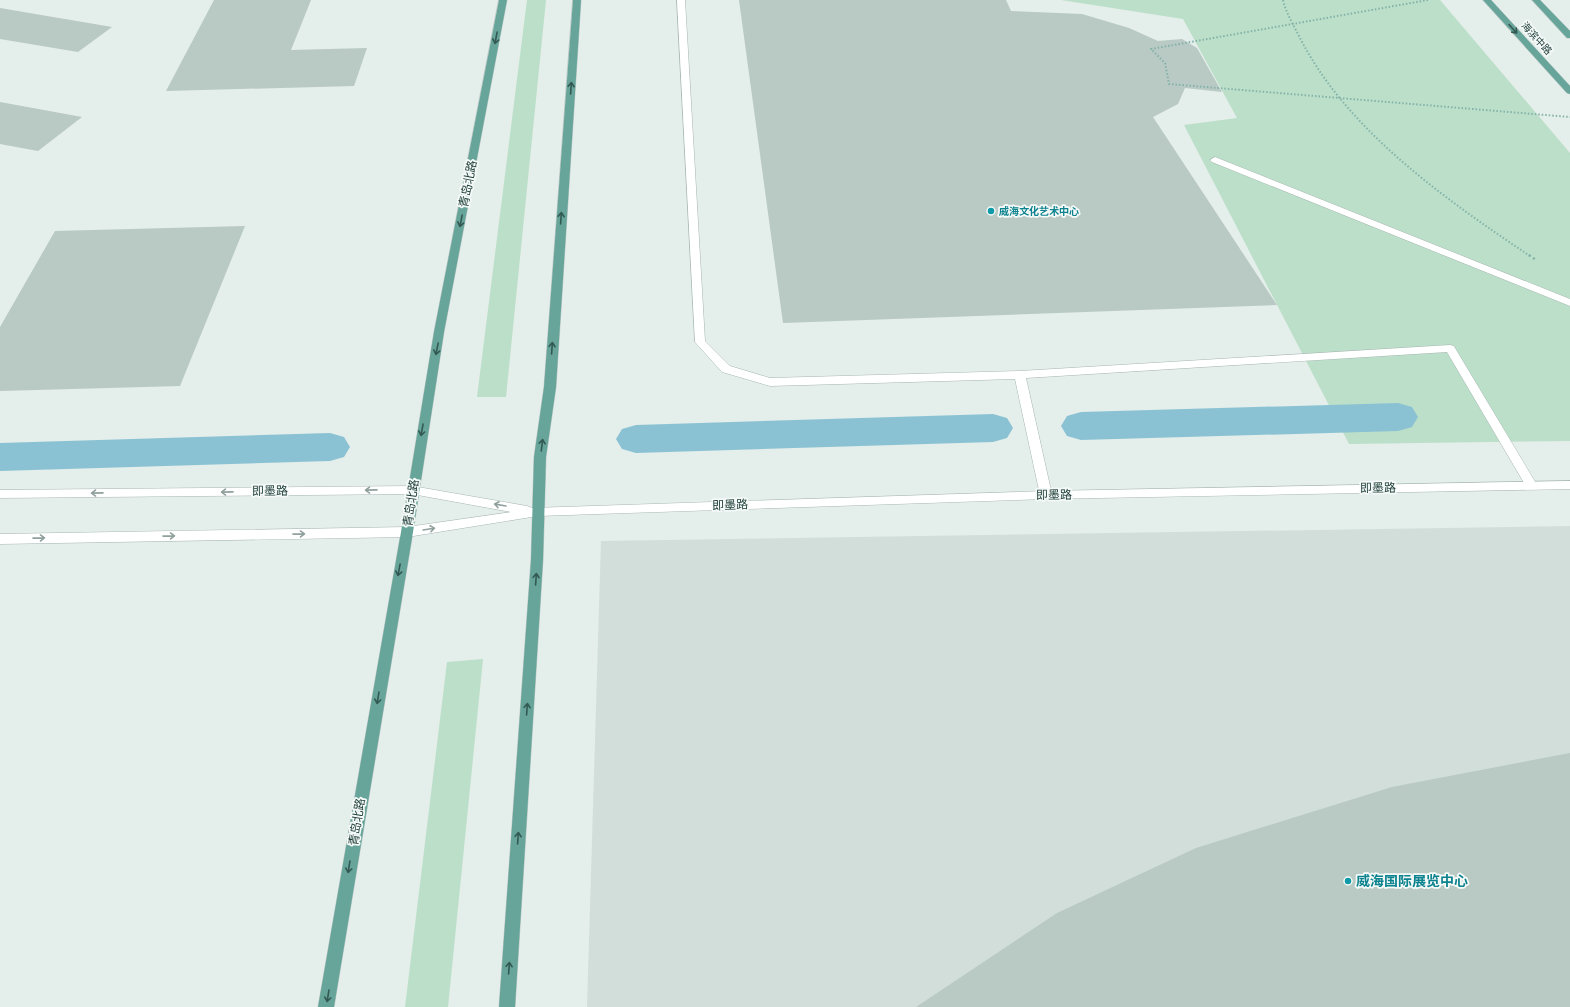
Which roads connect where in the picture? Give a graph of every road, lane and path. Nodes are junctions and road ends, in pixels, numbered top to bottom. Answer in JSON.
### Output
{"nodes":[{"id":1,"x":503,"y":0,"type":"edge"},
{"id":2,"x":577,"y":0,"type":"edge"},
{"id":3,"x":681,"y":0,"type":"edge"},
{"id":4,"x":1283,"y":0,"type":"edge"},
{"id":5,"x":1428,"y":0,"type":"edge"},
{"id":6,"x":1487,"y":0,"type":"edge"},
{"id":7,"x":1536,"y":0,"type":"edge"},
{"id":8,"x":1570,"y":36,"type":"edge"},
{"id":9,"x":1570,"y":91,"type":"edge"},
{"id":10,"x":1570,"y":117,"type":"edge"},
{"id":11,"x":1215,"y":160,"type":"dead end"},
{"id":12,"x":1537,"y":260,"type":"dead end"},
{"id":13,"x":1570,"y":303,"type":"edge"},
{"id":14,"x":1020,"y":375,"type":"junction"},
{"id":15,"x":1531,"y":485,"type":"junction"},
{"id":16,"x":1570,"y":485,"type":"edge"},
{"id":17,"x":412,"y":490,"type":"junction"},
{"id":18,"x":0,"y":494,"type":"edge"},
{"id":19,"x":1046,"y":494,"type":"junction"},
{"id":20,"x":538,"y":512,"type":"junction"},
{"id":21,"x":407,"y":532,"type":"junction"},
{"id":22,"x":0,"y":539,"type":"edge"},
{"id":23,"x":326,"y":1007,"type":"edge"},
{"id":24,"x":507,"y":1007,"type":"edge"}],
"edges":[{"from":1,"to":17,"type":"main road","name":"青岛北路","one_way":true},
{"from":20,"to":2,"type":"main road","one_way":true},
{"from":3,"to":14,"type":"street"},
{"from":4,"to":12,"type":"path"},
{"from":5,"to":10,"type":"path","bridge":true},
{"from":6,"to":9,"type":"main road","name":"海滨中路","one_way":true},
{"from":7,"to":8,"type":"main road"},
{"from":11,"to":13,"type":"street"},
{"from":14,"to":15,"type":"street"},
{"from":14,"to":19,"type":"street"},
{"from":15,"to":16,"type":"street","name":"即墨路"},
{"from":15,"to":19,"type":"street","name":"即墨路"},
{"from":17,"to":18,"type":"street","name":"即墨路","one_way":true},
{"from":20,"to":17,"type":"street","name":"即墨路","one_way":true},
{"from":17,"to":21,"type":"main road","name":"青岛北路"},
{"from":19,"to":20,"type":"street","name":"即墨路"},
{"from":21,"to":20,"type":"street","name":"即墨路","one_way":true},
{"from":24,"to":20,"type":"main road","one_way":true},
{"from":22,"to":21,"type":"street","name":"即墨路","one_way":true},
{"from":21,"to":23,"type":"main road","name":"青岛北路","one_way":true}]}
